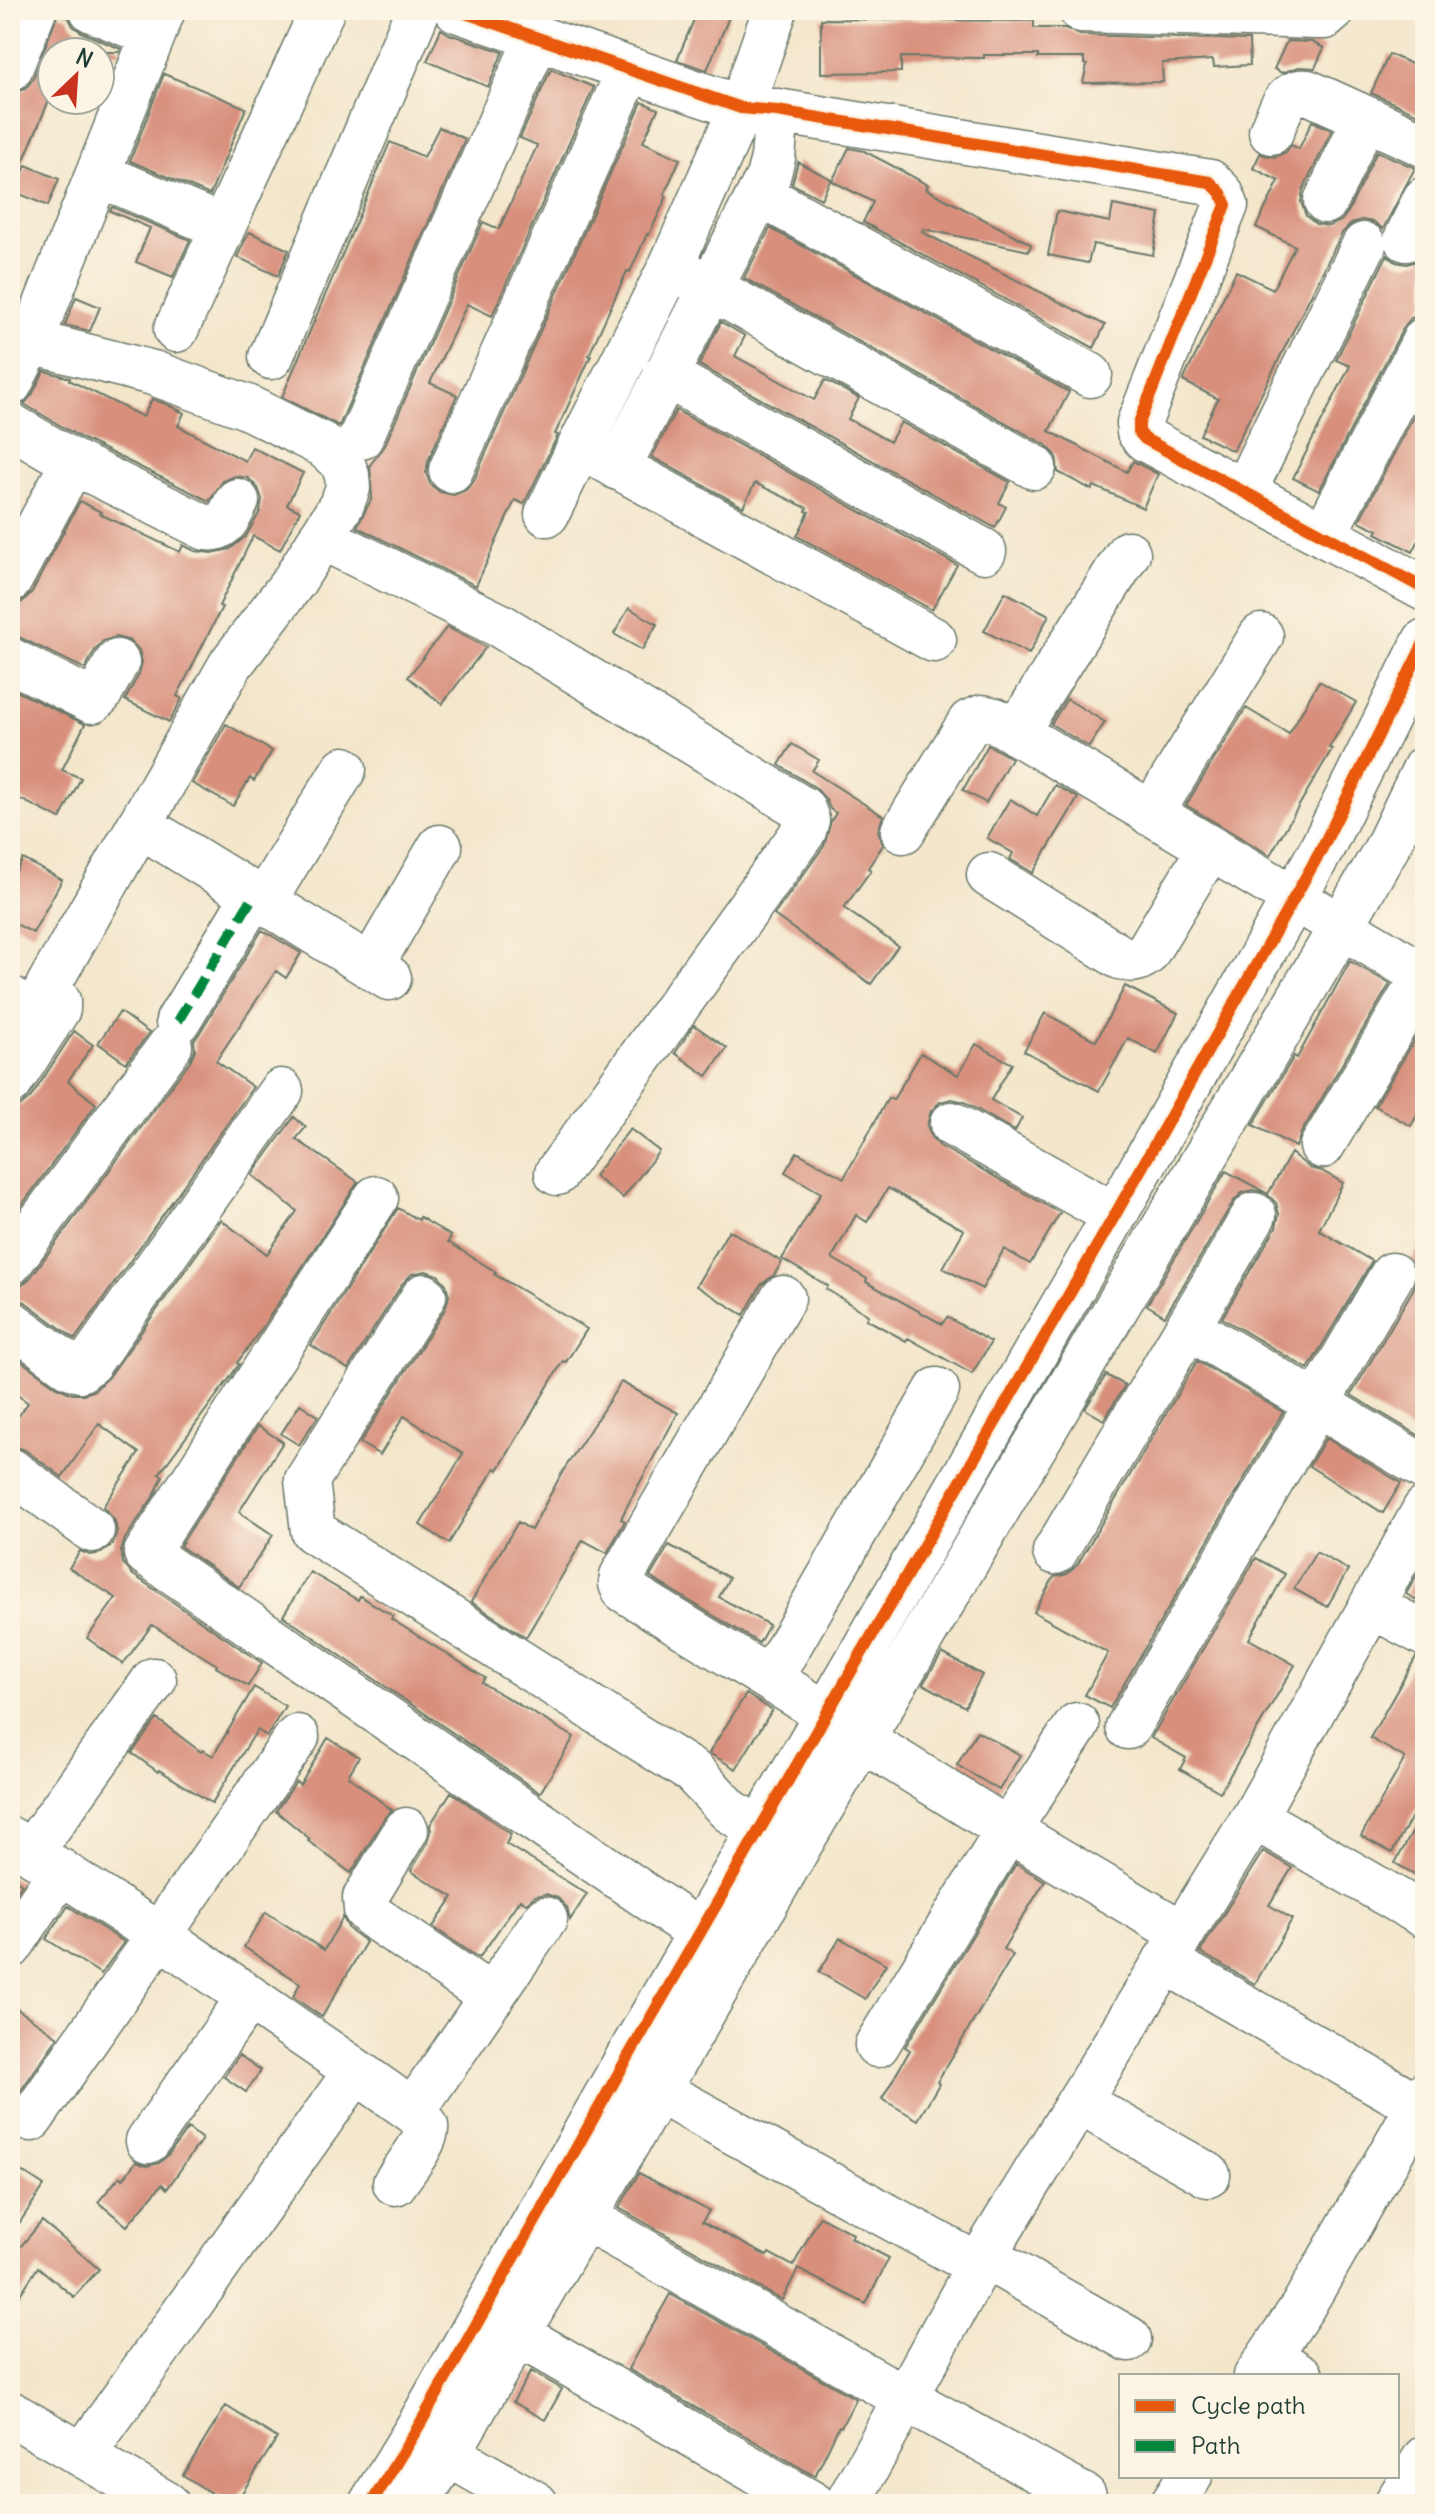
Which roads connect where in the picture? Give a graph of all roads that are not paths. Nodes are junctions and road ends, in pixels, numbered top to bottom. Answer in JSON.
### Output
{"nodes":[{"id":1,"x":34,"y":10,"type":"edge"},
{"id":2,"x":92,"y":10,"type":"edge"},
{"id":3,"x":418,"y":10,"type":"edge"},
{"id":4,"x":457,"y":10,"type":"edge"},
{"id":5,"x":775,"y":10,"type":"edge"},
{"id":6,"x":1081,"y":10,"type":"edge"},
{"id":7,"x":1333,"y":10,"type":"edge"},
{"id":8,"x":322,"y":11,"type":"edge"},
{"id":9,"x":158,"y":23,"type":"edge"},
{"id":10,"x":534,"y":27,"type":"edge"},
{"id":11,"x":10,"y":69,"type":"edge"},
{"id":12,"x":629,"y":70,"type":"junction"},
{"id":13,"x":759,"y":109,"type":"junction"},
{"id":14,"x":1365,"y":118,"type":"junction"},
{"id":15,"x":1271,"y":132,"type":"dead end"},
{"id":16,"x":1425,"y":145,"type":"edge"},
{"id":17,"x":98,"y":174,"type":"junction"},
{"id":18,"x":759,"y":194,"type":"junction"},
{"id":19,"x":1425,"y":199,"type":"edge"},
{"id":20,"x":1326,"y":201,"type":"dead end"},
{"id":21,"x":222,"y":227,"type":"junction"},
{"id":22,"x":1406,"y":239,"type":"dead end"},
{"id":23,"x":1364,"y":245,"type":"dead end"},
{"id":24,"x":671,"y":266,"type":"junction"},
{"id":25,"x":712,"y":289,"type":"junction"},
{"id":26,"x":176,"y":330,"type":"dead end"},
{"id":27,"x":1425,"y":339,"type":"edge"},
{"id":28,"x":31,"y":342,"type":"junction"},
{"id":29,"x":271,"y":357,"type":"dead end"},
{"id":30,"x":665,"y":375,"type":"junction"},
{"id":31,"x":1090,"y":375,"type":"dead end"},
{"id":32,"x":10,"y":384,"type":"edge"},
{"id":33,"x":10,"y":425,"type":"edge"},
{"id":34,"x":361,"y":437,"type":"dead end"},
{"id":35,"x":580,"y":446,"type":"junction"},
{"id":36,"x":73,"y":462,"type":"junction"},
{"id":37,"x":1034,"y":467,"type":"dead end"},
{"id":38,"x":618,"y":468,"type":"junction"},
{"id":39,"x":451,"y":470,"type":"dead end"},
{"id":40,"x":1244,"y":492,"type":"junction"},
{"id":41,"x":237,"y":501,"type":"dead end"},
{"id":42,"x":547,"y":514,"type":"dead end"},
{"id":43,"x":1324,"y":535,"type":"junction"},
{"id":44,"x":321,"y":537,"type":"junction"},
{"id":45,"x":984,"y":551,"type":"dead end"},
{"id":46,"x":1128,"y":553,"type":"dead end"},
{"id":47,"x":10,"y":580,"type":"edge"},
{"id":48,"x":1425,"y":589,"type":"edge"},
{"id":49,"x":1261,"y":636,"type":"dead end"},
{"id":50,"x":934,"y":640,"type":"dead end"},
{"id":51,"x":1425,"y":641,"type":"edge"},
{"id":52,"x":10,"y":660,"type":"edge"},
{"id":53,"x":117,"y":662,"type":"dead end"},
{"id":54,"x":1016,"y":733,"type":"junction"},
{"id":55,"x":1425,"y":768,"type":"edge"},
{"id":56,"x":344,"y":769,"type":"dead end"},
{"id":57,"x":1151,"y":814,"type":"junction"},
{"id":58,"x":140,"y":825,"type":"junction"},
{"id":59,"x":903,"y":831,"type":"dead end"},
{"id":60,"x":440,"y":847,"type":"dead end"},
{"id":61,"x":1209,"y":849,"type":"junction"},
{"id":62,"x":989,"y":875,"type":"dead end"},
{"id":63,"x":259,"y":898,"type":"junction"},
{"id":64,"x":1293,"y":899,"type":"junction"},
{"id":65,"x":1341,"y":927,"type":"junction"},
{"id":66,"x":1425,"y":976,"type":"edge"},
{"id":67,"x":10,"y":998,"type":"edge"},
{"id":68,"x":48,"y":1025,"type":"junction"},
{"id":69,"x":10,"y":1083,"type":"edge"},
{"id":70,"x":281,"y":1091,"type":"dead end"},
{"id":71,"x":952,"y":1124,"type":"dead end"},
{"id":72,"x":1322,"y":1146,"type":"dead end"},
{"id":73,"x":557,"y":1173,"type":"dead end"},
{"id":74,"x":376,"y":1198,"type":"dead end"},
{"id":75,"x":1115,"y":1215,"type":"junction"},
{"id":76,"x":1254,"y":1215,"type":"dead end"},
{"id":77,"x":10,"y":1263,"type":"edge"},
{"id":78,"x":1392,"y":1275,"type":"dead end"},
{"id":79,"x":424,"y":1296,"type":"dead end"},
{"id":80,"x":783,"y":1298,"type":"dead end"},
{"id":81,"x":10,"y":1322,"type":"edge"},
{"id":82,"x":1188,"y":1327,"type":"junction"},
{"id":83,"x":937,"y":1390,"type":"dead end"},
{"id":84,"x":1317,"y":1404,"type":"junction"},
{"id":85,"x":1425,"y":1468,"type":"edge"},
{"id":86,"x":10,"y":1470,"type":"edge"},
{"id":87,"x":1425,"y":1509,"type":"edge"},
{"id":88,"x":92,"y":1530,"type":"dead end"},
{"id":89,"x":1055,"y":1552,"type":"dead end"},
{"id":90,"x":1372,"y":1606,"type":"junction"},
{"id":91,"x":1425,"y":1634,"type":"edge"},
{"id":92,"x":770,"y":1679,"type":"junction"},
{"id":93,"x":154,"y":1680,"type":"dead end"},
{"id":94,"x":827,"y":1714,"type":"junction"},
{"id":95,"x":1077,"y":1725,"type":"dead end"},
{"id":96,"x":1128,"y":1727,"type":"dead end"},
{"id":97,"x":297,"y":1737,"type":"dead end"},
{"id":98,"x":863,"y":1740,"type":"junction"},
{"id":99,"x":1254,"y":1817,"type":"junction"},
{"id":100,"x":406,"y":1830,"type":"dead end"},
{"id":101,"x":761,"y":1830,"type":"junction"},
{"id":102,"x":1008,"y":1830,"type":"junction"},
{"id":103,"x":34,"y":1854,"type":"edge"},
{"id":104,"x":1425,"y":1916,"type":"edge"},
{"id":105,"x":545,"y":1919,"type":"dead end"},
{"id":106,"x":700,"y":1933,"type":"junction"},
{"id":107,"x":159,"y":1935,"type":"junction"},
{"id":108,"x":10,"y":1947,"type":"edge"},
{"id":109,"x":1173,"y":1947,"type":"junction"},
{"id":110,"x":249,"y":1997,"type":"junction"},
{"id":111,"x":492,"y":1997,"type":"junction"},
{"id":112,"x":877,"y":2045,"type":"dead end"},
{"id":113,"x":356,"y":2071,"type":"junction"},
{"id":114,"x":659,"y":2091,"type":"junction"},
{"id":115,"x":1422,"y":2100,"type":"edge"},
{"id":116,"x":1079,"y":2102,"type":"junction"},
{"id":117,"x":413,"y":2111,"type":"junction"},
{"id":118,"x":31,"y":2119,"type":"dead end"},
{"id":119,"x":148,"y":2141,"type":"dead end"},
{"id":120,"x":1208,"y":2175,"type":"dead end"},
{"id":121,"x":395,"y":2183,"type":"dead end"},
{"id":122,"x":585,"y":2218,"type":"junction"},
{"id":123,"x":981,"y":2261,"type":"junction"},
{"id":124,"x":517,"y":2334,"type":"junction"},
{"id":125,"x":1129,"y":2339,"type":"dead end"},
{"id":126,"x":1276,"y":2369,"type":"edge"},
{"id":127,"x":905,"y":2398,"type":"junction"},
{"id":128,"x":10,"y":2413,"type":"edge"},
{"id":129,"x":1399,"y":2441,"type":"edge"},
{"id":130,"x":448,"y":2454,"type":"junction"},
{"id":131,"x":83,"y":2455,"type":"junction"},
{"id":132,"x":1425,"y":2458,"type":"edge"},
{"id":133,"x":1189,"y":2478,"type":"edge"},
{"id":134,"x":1084,"y":2496,"type":"dead end"},
{"id":135,"x":167,"y":2504,"type":"edge"},
{"id":136,"x":371,"y":2504,"type":"edge"},
{"id":137,"x":416,"y":2504,"type":"edge"},
{"id":138,"x":536,"y":2504,"type":"edge"},
{"id":139,"x":813,"y":2504,"type":"edge"},
{"id":140,"x":847,"y":2504,"type":"edge"},
{"id":141,"x":1172,"y":2504,"type":"edge"},
{"id":142,"x":1396,"y":2504,"type":"edge"}],
"edges":[{"from":1,"to":11,"type":"street"},
{"from":2,"to":9,"type":"street"},
{"from":3,"to":29,"type":"street"},
{"from":4,"to":10,"type":"street"},
{"from":5,"to":13,"type":"street"},
{"from":6,"to":7,"type":"street"},
{"from":8,"to":21,"type":"street"},
{"from":9,"to":17,"type":"street"},
{"from":10,"to":12,"type":"street"},
{"from":10,"to":34,"type":"street"},
{"from":12,"to":13,"type":"street"},
{"from":12,"to":39,"type":"street"},
{"from":13,"to":18,"type":"street"},
{"from":13,"to":24,"type":"street"},
{"from":13,"to":40,"type":"street"},
{"from":14,"to":15,"type":"street"},
{"from":14,"to":16,"type":"street"},
{"from":14,"to":20,"type":"street"},
{"from":17,"to":21,"type":"street"},
{"from":17,"to":28,"type":"street"},
{"from":18,"to":25,"type":"street"},
{"from":18,"to":31,"type":"street"},
{"from":19,"to":22,"type":"street"},
{"from":21,"to":26,"type":"street"},
{"from":23,"to":40,"type":"street"},
{"from":24,"to":25,"type":"street"},
{"from":24,"to":35,"type":"street"},
{"from":25,"to":30,"type":"street"},
{"from":25,"to":37,"type":"street"},
{"from":27,"to":43,"type":"street"},
{"from":28,"to":32,"type":"street"},
{"from":28,"to":44,"type":"street"},
{"from":30,"to":38,"type":"street"},
{"from":30,"to":45,"type":"street"},
{"from":33,"to":36,"type":"street"},
{"from":35,"to":38,"type":"street"},
{"from":35,"to":42,"type":"street"},
{"from":36,"to":41,"type":"street"},
{"from":36,"to":47,"type":"street"},
{"from":38,"to":50,"type":"street"},
{"from":40,"to":43,"type":"street"},
{"from":43,"to":48,"type":"street"},
{"from":44,"to":58,"type":"street"},
{"from":44,"to":73,"type":"street"},
{"from":46,"to":54,"type":"street"},
{"from":49,"to":57,"type":"street"},
{"from":51,"to":64,"type":"street"},
{"from":52,"to":53,"type":"street"},
{"from":54,"to":57,"type":"street"},
{"from":54,"to":59,"type":"street"},
{"from":55,"to":65,"type":"street"},
{"from":56,"to":63,"type":"street"},
{"from":57,"to":61,"type":"street"},
{"from":58,"to":63,"type":"street"},
{"from":58,"to":68,"type":"street"},
{"from":60,"to":63,"type":"street"},
{"from":61,"to":62,"type":"street"},
{"from":61,"to":64,"type":"street"},
{"from":63,"to":77,"type":"street"},
{"from":64,"to":65,"type":"street"},
{"from":64,"to":75,"type":"street"},
{"from":65,"to":66,"type":"street"},
{"from":65,"to":98,"type":"street"},
{"from":66,"to":72,"type":"street"},
{"from":67,"to":68,"type":"street"},
{"from":68,"to":69,"type":"street"},
{"from":70,"to":81,"type":"street"},
{"from":71,"to":75,"type":"street"},
{"from":74,"to":106,"type":"street"},
{"from":75,"to":94,"type":"street"},
{"from":76,"to":82,"type":"street"},
{"from":78,"to":84,"type":"street"},
{"from":79,"to":101,"type":"street"},
{"from":80,"to":92,"type":"street"},
{"from":82,"to":84,"type":"street"},
{"from":82,"to":89,"type":"street"},
{"from":83,"to":92,"type":"street"},
{"from":84,"to":85,"type":"street"},
{"from":84,"to":96,"type":"street"},
{"from":86,"to":88,"type":"street"},
{"from":87,"to":90,"type":"street"},
{"from":90,"to":91,"type":"street"},
{"from":90,"to":99,"type":"street"},
{"from":92,"to":94,"type":"street"},
{"from":93,"to":103,"type":"street"},
{"from":94,"to":101,"type":"street"},
{"from":95,"to":102,"type":"street"},
{"from":97,"to":107,"type":"street"},
{"from":98,"to":102,"type":"street"},
{"from":98,"to":114,"type":"street"},
{"from":99,"to":104,"type":"street"},
{"from":99,"to":109,"type":"street"},
{"from":100,"to":111,"type":"street"},
{"from":101,"to":106,"type":"street"},
{"from":102,"to":109,"type":"street"},
{"from":102,"to":112,"type":"street"},
{"from":103,"to":107,"type":"street"},
{"from":103,"to":108,"type":"street"},
{"from":105,"to":111,"type":"street"},
{"from":106,"to":136,"type":"street"},
{"from":107,"to":110,"type":"street"},
{"from":107,"to":118,"type":"street"},
{"from":109,"to":115,"type":"street"},
{"from":109,"to":116,"type":"street"},
{"from":110,"to":113,"type":"street"},
{"from":110,"to":119,"type":"street"},
{"from":111,"to":117,"type":"street"},
{"from":113,"to":117,"type":"street"},
{"from":113,"to":131,"type":"street"},
{"from":114,"to":122,"type":"street"},
{"from":114,"to":123,"type":"street"},
{"from":115,"to":126,"type":"street"},
{"from":116,"to":120,"type":"street"},
{"from":116,"to":123,"type":"street"},
{"from":117,"to":121,"type":"street"},
{"from":122,"to":124,"type":"street"},
{"from":122,"to":127,"type":"street"},
{"from":123,"to":125,"type":"street"},
{"from":123,"to":127,"type":"street"},
{"from":124,"to":130,"type":"street"},
{"from":124,"to":139,"type":"street"},
{"from":127,"to":134,"type":"street"},
{"from":127,"to":140,"type":"street"},
{"from":128,"to":131,"type":"street"},
{"from":129,"to":132,"type":"street"},
{"from":130,"to":137,"type":"street"},
{"from":130,"to":138,"type":"street"},
{"from":131,"to":135,"type":"street"},
{"from":132,"to":142,"type":"street"},
{"from":133,"to":141,"type":"street"}]}
